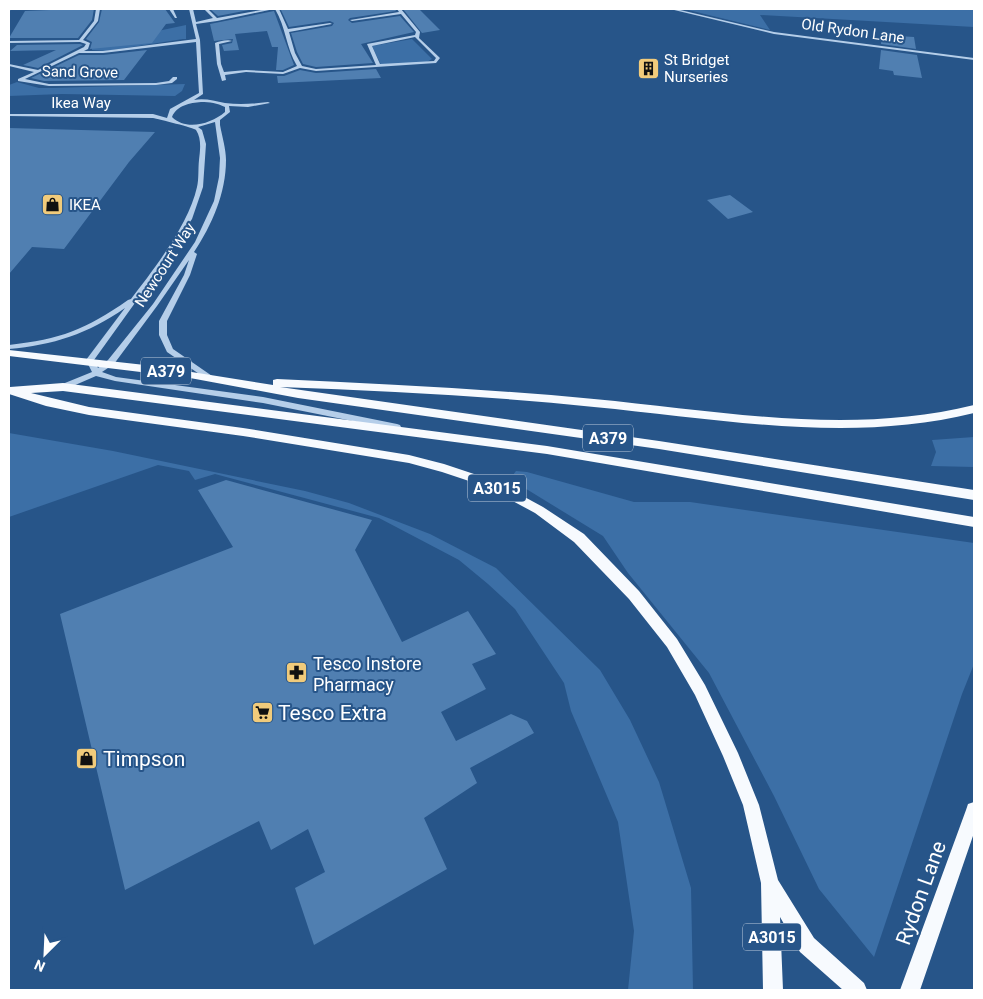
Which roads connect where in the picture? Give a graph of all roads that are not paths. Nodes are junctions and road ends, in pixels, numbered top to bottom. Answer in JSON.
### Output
{"nodes":[{"id":1,"x":98,"y":9,"type":"edge"},
{"id":2,"x":171,"y":9,"type":"edge"},
{"id":3,"x":191,"y":9,"type":"edge"},
{"id":4,"x":206,"y":9,"type":"edge"},
{"id":5,"x":272,"y":9,"type":"edge"},
{"id":6,"x":277,"y":9,"type":"edge"},
{"id":7,"x":672,"y":9,"type":"edge"},
{"id":8,"x":400,"y":11,"type":"edge"},
{"id":9,"x":176,"y":17,"type":"dead end"},
{"id":10,"x":218,"y":20,"type":"junction"},
{"id":11,"x":352,"y":20,"type":"dead end"},
{"id":12,"x":196,"y":23,"type":"junction"},
{"id":13,"x":330,"y":24,"type":"dead end"},
{"id":14,"x":286,"y":31,"type":"junction"},
{"id":15,"x":416,"y":36,"type":"junction"},
{"id":16,"x":198,"y":40,"type":"junction"},
{"id":17,"x":80,"y":41,"type":"junction"},
{"id":18,"x":230,"y":41,"type":"dead end"},
{"id":19,"x":9,"y":42,"type":"edge"},
{"id":20,"x":81,"y":52,"type":"junction"},
{"id":21,"x":974,"y":59,"type":"edge"},
{"id":22,"x":433,"y":63,"type":"joint"},
{"id":23,"x":9,"y":65,"type":"edge"},
{"id":24,"x":379,"y":66,"type":"junction"},
{"id":25,"x":300,"y":67,"type":"junction"},
{"id":26,"x":38,"y":71,"type":"junction"},
{"id":27,"x":222,"y":74,"type":"junction"},
{"id":28,"x":174,"y":78,"type":"dead end"},
{"id":29,"x":224,"y":80,"type":"dead end"},
{"id":30,"x":201,"y":94,"type":"junction"},
{"id":31,"x":210,"y":100,"type":"junction"},
{"id":32,"x":186,"y":103,"type":"junction"},
{"id":33,"x":225,"y":104,"type":"junction"},
{"id":34,"x":268,"y":104,"type":"dead end"},
{"id":35,"x":248,"y":106,"type":"junction"},
{"id":36,"x":172,"y":110,"type":"junction"},
{"id":37,"x":228,"y":112,"type":"junction"},
{"id":38,"x":9,"y":115,"type":"edge"},
{"id":39,"x":152,"y":116,"type":"junction"},
{"id":40,"x":170,"y":120,"type":"junction"},
{"id":41,"x":218,"y":120,"type":"junction"},
{"id":42,"x":192,"y":125,"type":"junction"},
{"id":43,"x":198,"y":242,"type":"junction"},
{"id":44,"x":139,"y":294,"type":"junction"},
{"id":45,"x":9,"y":346,"type":"edge"},
{"id":46,"x":9,"y":353,"type":"edge"},
{"id":47,"x":90,"y":360,"type":"junction"},
{"id":48,"x":112,"y":362,"type":"junction"},
{"id":49,"x":96,"y":373,"type":"junction"},
{"id":50,"x":211,"y":378,"type":"junction"},
{"id":51,"x":242,"y":382,"type":"junction"},
{"id":52,"x":62,"y":387,"type":"junction"},
{"id":53,"x":10,"y":391,"type":"edge"},
{"id":54,"x":974,"y":409,"type":"edge"},
{"id":55,"x":454,"y":439,"type":"junction"},
{"id":56,"x":974,"y":495,"type":"edge"},
{"id":57,"x":974,"y":522,"type":"edge"},
{"id":58,"x":974,"y":810,"type":"edge"},
{"id":59,"x":770,"y":883,"type":"junction"},
{"id":60,"x":773,"y":990,"type":"edge"},
{"id":61,"x":857,"y":990,"type":"edge"},
{"id":62,"x":910,"y":990,"type":"edge"}],
"edges":[{"from":1,"to":17,"type":"street","name":"Sand Grove"},
{"from":2,"to":9,"type":"street"},
{"from":3,"to":12,"type":"street"},
{"from":4,"to":10,"type":"street"},
{"from":5,"to":10,"type":"street"},
{"from":6,"to":14,"type":"street"},
{"from":7,"to":21,"type":"street","name":"Old Rydon Lane"},
{"from":8,"to":11,"type":"street"},
{"from":8,"to":15,"type":"street"},
{"from":10,"to":12,"type":"street"},
{"from":12,"to":16,"type":"street"},
{"from":13,"to":14,"type":"street"},
{"from":14,"to":25,"type":"street"},
{"from":15,"to":22,"type":"street"},
{"from":15,"to":24,"type":"street"},
{"from":16,"to":20,"type":"street","name":"Sand Grove"},
{"from":16,"to":30,"type":"street"},
{"from":17,"to":19,"type":"street"},
{"from":17,"to":20,"type":"street","name":"Sand Grove"},
{"from":18,"to":27,"type":"street"},
{"from":20,"to":26,"type":"street","name":"Sand Grove"},
{"from":22,"to":24,"type":"street"},
{"from":23,"to":26,"type":"street"},
{"from":24,"to":25,"type":"street"},
{"from":25,"to":27,"type":"street"},
{"from":26,"to":28,"type":"street","name":"Sand Grove"},
{"from":27,"to":29,"type":"street"},
{"from":30,"to":31,"type":"street"},
{"from":30,"to":32,"type":"street"},
{"from":31,"to":32,"type":"street"},
{"from":31,"to":33,"type":"street"},
{"from":32,"to":36,"type":"street","name":"Ikea Way"},
{"from":33,"to":35,"type":"street"},
{"from":33,"to":37,"type":"street"},
{"from":34,"to":35,"type":"street"},
{"from":35,"to":37,"type":"street"},
{"from":36,"to":39,"type":"street","name":"Ikea Way"},
{"from":36,"to":40,"type":"street"},
{"from":37,"to":41,"type":"street"},
{"from":38,"to":39,"type":"street","name":"Ikea Way"},
{"from":39,"to":40,"type":"street","name":"Ikea Way"},
{"from":40,"to":42,"type":"street","name":"Ikea Way"},
{"from":41,"to":42,"type":"street"},
{"from":41,"to":43,"type":"street","name":"Newcourt Way"},
{"from":42,"to":44,"type":"street","name":"Newcourt Way"},
{"from":43,"to":48,"type":"street","name":"Newcourt Way"},
{"from":43,"to":50,"type":"street"},
{"from":44,"to":45,"type":"street"},
{"from":44,"to":47,"type":"street","name":"Newcourt Way"},
{"from":46,"to":47,"type":"main road","number":"A379"},
{"from":47,"to":48,"type":"main road","number":"A379"},
{"from":47,"to":49,"type":"street"},
{"from":48,"to":49,"type":"street","name":"Newcourt Way"},
{"from":48,"to":50,"type":"main road","number":"A379"},
{"from":49,"to":52,"type":"street","name":"Newcourt Way"},
{"from":49,"to":55,"type":"street"},
{"from":50,"to":51,"type":"main road","number":"A379"},
{"from":51,"to":54,"type":"main road","number":"A379"},
{"from":51,"to":56,"type":"main road","number":"A379"},
{"from":52,"to":53,"type":"main road","number":"A379"},
{"from":52,"to":55,"type":"main road","number":"A379"},
{"from":53,"to":59,"type":"main road","number":"A3015"},
{"from":55,"to":57,"type":"main road","number":"A379"},
{"from":58,"to":62,"type":"main road","name":"Rydon Lane"},
{"from":59,"to":60,"type":"main road","number":"A3015"},
{"from":59,"to":61,"type":"main road"}]}
